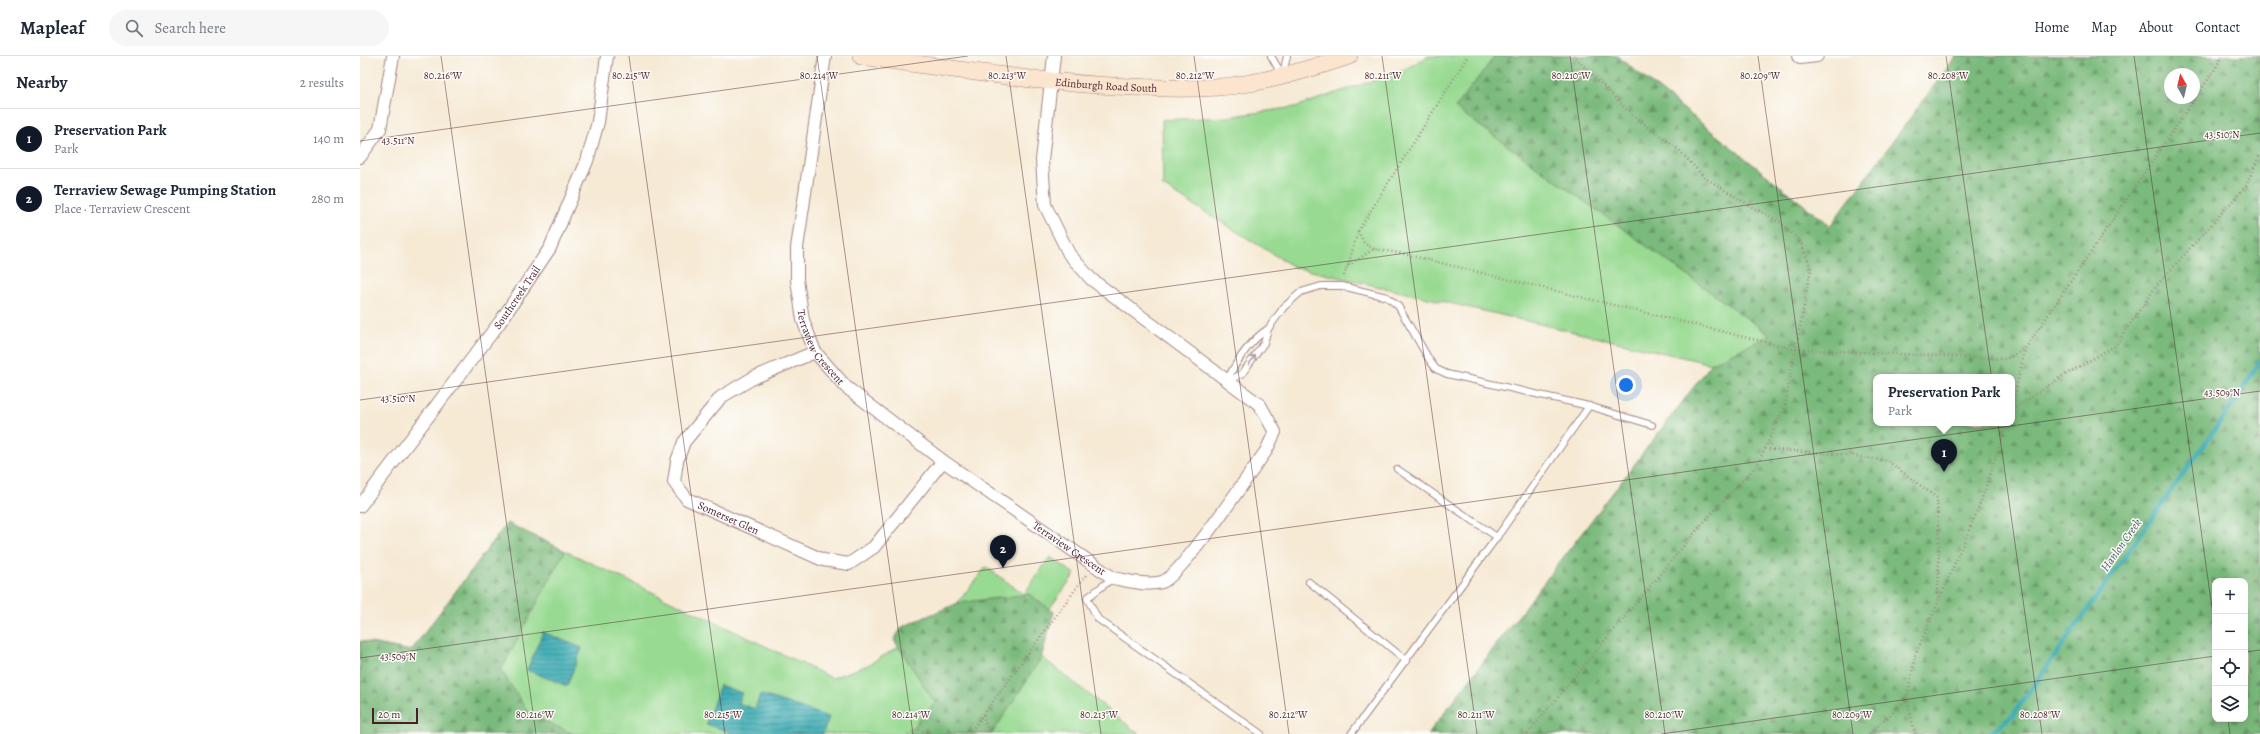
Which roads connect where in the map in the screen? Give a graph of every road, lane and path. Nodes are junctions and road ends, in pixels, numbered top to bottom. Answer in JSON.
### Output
{"nodes":[{"id":1,"x":393,"y":56,"type":"edge"},
{"id":2,"x":607,"y":56,"type":"edge"},
{"id":3,"x":825,"y":56,"type":"edge"},
{"id":4,"x":861,"y":56,"type":"edge"},
{"id":5,"x":1054,"y":56,"type":"edge"},
{"id":6,"x":1271,"y":56,"type":"edge"},
{"id":7,"x":1287,"y":56,"type":"edge"},
{"id":8,"x":1349,"y":56,"type":"edge"},
{"id":9,"x":1468,"y":56,"type":"edge"},
{"id":10,"x":1574,"y":56,"type":"edge"},
{"id":11,"x":1798,"y":56,"type":"edge"},
{"id":12,"x":1817,"y":56,"type":"edge"},
{"id":13,"x":2222,"y":56,"type":"edge"},
{"id":14,"x":1282,"y":76,"type":"junction"},
{"id":15,"x":1050,"y":82,"type":"junction"},
{"id":16,"x":2260,"y":154,"type":"edge"},
{"id":17,"x":360,"y":157,"type":"edge"},
{"id":18,"x":1358,"y":231,"type":"junction"},
{"id":19,"x":1374,"y":249,"type":"junction"},
{"id":20,"x":1347,"y":266,"type":"junction"},
{"id":21,"x":1342,"y":286,"type":"junction"},
{"id":22,"x":1268,"y":329,"type":"junction"},
{"id":23,"x":1794,"y":349,"type":"junction"},
{"id":24,"x":2025,"y":349,"type":"junction"},
{"id":25,"x":815,"y":352,"type":"junction"},
{"id":26,"x":1226,"y":382,"type":"junction"},
{"id":27,"x":2015,"y":394,"type":"edge"},
{"id":28,"x":1589,"y":406,"type":"junction"},
{"id":29,"x":2015,"y":406,"type":"edge"},
{"id":30,"x":1652,"y":425,"type":"dead end"},
{"id":31,"x":2006,"y":426,"type":"edge"},
{"id":32,"x":1764,"y":449,"type":"junction"},
{"id":33,"x":943,"y":461,"type":"junction"},
{"id":34,"x":1397,"y":469,"type":"dead end"},
{"id":35,"x":360,"y":506,"type":"edge"},
{"id":36,"x":1496,"y":537,"type":"junction"},
{"id":37,"x":1093,"y":565,"type":"junction"},
{"id":38,"x":1113,"y":578,"type":"junction"},
{"id":39,"x":1309,"y":582,"type":"dead end"},
{"id":40,"x":1938,"y":603,"type":"junction"},
{"id":41,"x":1407,"y":661,"type":"junction"},
{"id":42,"x":1907,"y":699,"type":"junction"},
{"id":43,"x":983,"y":714,"type":"junction"},
{"id":44,"x":908,"y":734,"type":"edge"},
{"id":45,"x":934,"y":734,"type":"edge"},
{"id":46,"x":969,"y":734,"type":"edge"},
{"id":47,"x":989,"y":734,"type":"edge"},
{"id":48,"x":1261,"y":734,"type":"edge"},
{"id":49,"x":1351,"y":734,"type":"edge"},
{"id":50,"x":1526,"y":734,"type":"edge"},
{"id":51,"x":1869,"y":734,"type":"edge"},
{"id":52,"x":1915,"y":734,"type":"edge"}],
"edges":[{"from":1,"to":17,"type":"street"},
{"from":2,"to":35,"type":"street","name":"Southcreek Trail"},
{"from":3,"to":25,"type":"street","name":"Terraview Crescent"},
{"from":4,"to":15,"type":"main road","name":"Edinburgh Road South"},
{"from":5,"to":15,"type":"street","name":"Terraview Crescent"},
{"from":6,"to":14,"type":"lane"},
{"from":7,"to":14,"type":"lane"},
{"from":8,"to":14,"type":"main road","name":"Edinburgh Road South"},
{"from":9,"to":18,"type":"path"},
{"from":10,"to":23,"type":"path"},
{"from":11,"to":12,"type":"street"},
{"from":13,"to":24,"type":"path"},
{"from":14,"to":15,"type":"main road","name":"Edinburgh Road South"},
{"from":15,"to":26,"type":"street","name":"Terraview Crescent"},
{"from":16,"to":29,"type":"path"},
{"from":18,"to":19,"type":"path"},
{"from":18,"to":20,"type":"path"},
{"from":19,"to":20,"type":"path"},
{"from":19,"to":23,"type":"path"},
{"from":20,"to":21,"type":"path"},
{"from":21,"to":22,"type":"lane"},
{"from":21,"to":28,"type":"lane"},
{"from":22,"to":26,"type":"lane"},
{"from":26,"to":22,"type":"lane","one_way":true},
{"from":23,"to":24,"type":"path"},
{"from":23,"to":32,"type":"path"},
{"from":24,"to":27,"type":"path"},
{"from":25,"to":33,"type":"street","name":"Terraview Crescent"},
{"from":25,"to":33,"type":"street","name":"Somerset Glen"},
{"from":26,"to":38,"type":"street","name":"Terraview Crescent"},
{"from":28,"to":30,"type":"lane"},
{"from":28,"to":36,"type":"lane"},
{"from":31,"to":40,"type":"path"},
{"from":32,"to":40,"type":"path"},
{"from":32,"to":50,"type":"path"},
{"from":33,"to":37,"type":"street","name":"Terraview Crescent"},
{"from":34,"to":36,"type":"lane"},
{"from":36,"to":41,"type":"lane"},
{"from":37,"to":38,"type":"street","name":"Terraview Crescent"},
{"from":37,"to":43,"type":"path"},
{"from":38,"to":48,"type":"lane"},
{"from":39,"to":41,"type":"lane"},
{"from":40,"to":42,"type":"path"},
{"from":41,"to":49,"type":"lane"},
{"from":42,"to":51,"type":"path"},
{"from":42,"to":52,"type":"path"},
{"from":43,"to":46,"type":"path"},
{"from":43,"to":47,"type":"path"},
{"from":44,"to":45,"type":"path"}]}
